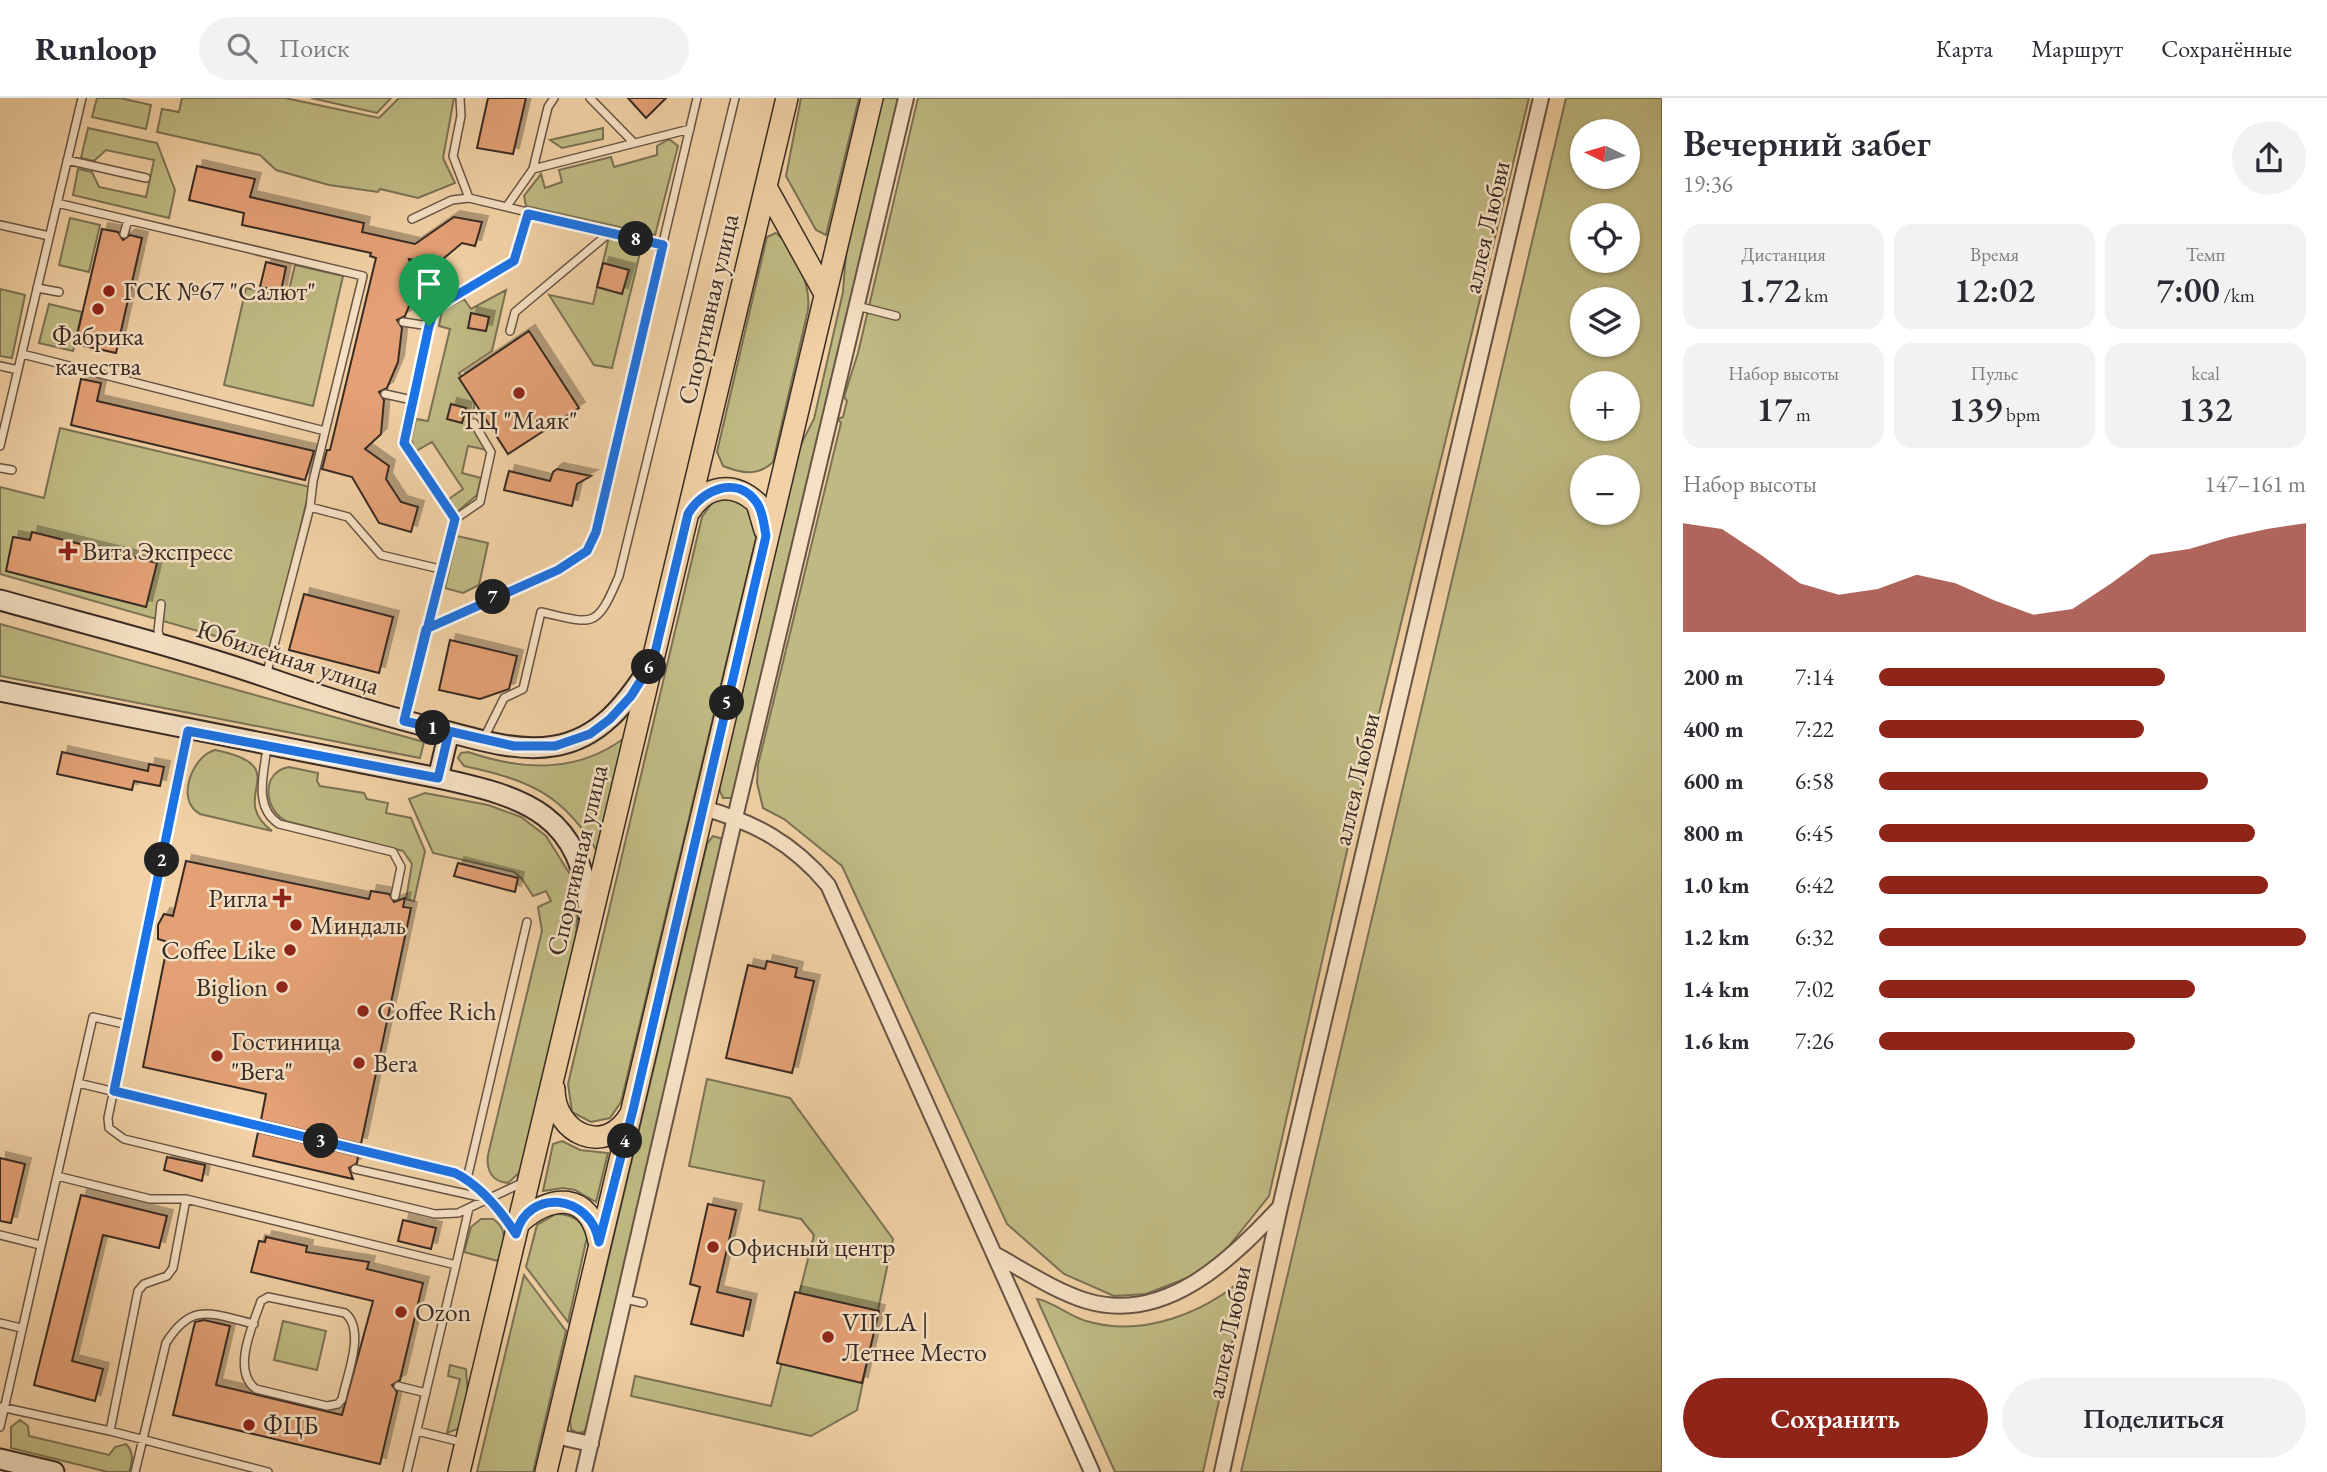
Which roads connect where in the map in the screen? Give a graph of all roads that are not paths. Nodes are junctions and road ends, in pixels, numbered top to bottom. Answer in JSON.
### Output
{"nodes":[{"id":1,"x":82,"y":98,"type":"edge"},
{"id":2,"x":460,"y":98,"type":"edge"},
{"id":3,"x":554,"y":98,"type":"edge"},
{"id":4,"x":590,"y":98,"type":"edge"},
{"id":5,"x":697,"y":98,"type":"edge"},
{"id":6,"x":735,"y":98,"type":"edge"},
{"id":7,"x":787,"y":98,"type":"edge"},
{"id":8,"x":872,"y":98,"type":"edge"},
{"id":9,"x":906,"y":98,"type":"edge"},
{"id":10,"x":1541,"y":98,"type":"edge"},
{"id":11,"x":690,"y":129,"type":"junction"},
{"id":12,"x":634,"y":143,"type":"junction"},
{"id":13,"x":67,"y":160,"type":"junction"},
{"id":14,"x":533,"y":169,"type":"junction"},
{"id":15,"x":146,"y":178,"type":"dead end"},
{"id":16,"x":765,"y":187,"type":"junction"},
{"id":17,"x":469,"y":198,"type":"junction"},
{"id":18,"x":57,"y":203,"type":"junction"},
{"id":19,"x":507,"y":206,"type":"junction"},
{"id":20,"x":528,"y":214,"type":"junction"},
{"id":21,"x":412,"y":219,"type":"dead end"},
{"id":22,"x":128,"y":220,"type":"junction"},
{"id":23,"x":0,"y":225,"type":"edge"},
{"id":24,"x":124,"y":234,"type":"dead end"},
{"id":25,"x":608,"y":234,"type":"junction"},
{"id":26,"x":49,"y":236,"type":"junction"},
{"id":27,"x":663,"y":245,"type":"junction"},
{"id":28,"x":37,"y":288,"type":"junction"},
{"id":29,"x":59,"y":292,"type":"dead end"},
{"id":30,"x":824,"y":292,"type":"junction"},
{"id":31,"x":857,"y":306,"type":"junction"},
{"id":32,"x":896,"y":316,"type":"dead end"},
{"id":33,"x":353,"y":318,"type":"junction"},
{"id":34,"x":362,"y":320,"type":"dead end"},
{"id":35,"x":403,"y":322,"type":"dead end"},
{"id":36,"x":429,"y":326,"type":"junction"},
{"id":37,"x":510,"y":331,"type":"dead end"},
{"id":38,"x":22,"y":354,"type":"junction"},
{"id":39,"x":0,"y":366,"type":"edge"},
{"id":40,"x":18,"y":370,"type":"junction"},
{"id":41,"x":335,"y":390,"type":"junction"},
{"id":42,"x":344,"y":393,"type":"dead end"},
{"id":43,"x":385,"y":394,"type":"dead end"},
{"id":44,"x":412,"y":400,"type":"junction"},
{"id":45,"x":474,"y":423,"type":"dead end"},
{"id":46,"x":325,"y":431,"type":"junction"},
{"id":47,"x":0,"y":446,"type":"edge"},
{"id":48,"x":0,"y":468,"type":"edge"},
{"id":49,"x":12,"y":470,"type":"dead end"},
{"id":50,"x":310,"y":507,"type":"junction"},
{"id":51,"x":688,"y":514,"type":"junction"},
{"id":52,"x":455,"y":519,"type":"junction"},
{"id":53,"x":766,"y":536,"type":"junction"},
{"id":54,"x":440,"y":569,"type":"junction"},
{"id":55,"x":0,"y":600,"type":"edge"},
{"id":56,"x":161,"y":604,"type":"dead end"},
{"id":57,"x":426,"y":629,"type":"junction"},
{"id":58,"x":163,"y":645,"type":"junction"},
{"id":59,"x":653,"y":661,"type":"junction"},
{"id":60,"x":266,"y":677,"type":"junction"},
{"id":61,"x":0,"y":691,"type":"edge"},
{"id":62,"x":404,"y":721,"type":"junction"},
{"id":63,"x":188,"y":731,"type":"junction"},
{"id":64,"x":449,"y":732,"type":"junction"},
{"id":65,"x":482,"y":740,"type":"junction"},
{"id":66,"x":267,"y":746,"type":"junction"},
{"id":67,"x":438,"y":778,"type":"junction"},
{"id":68,"x":703,"y":808,"type":"junction"},
{"id":69,"x":737,"y":817,"type":"junction"},
{"id":70,"x":395,"y":896,"type":"dead end"},
{"id":71,"x":527,"y":922,"type":"dead end"},
{"id":72,"x":589,"y":926,"type":"junction"},
{"id":73,"x":128,"y":1025,"type":"junction"},
{"id":74,"x":555,"y":1073,"type":"junction"},
{"id":75,"x":78,"y":1083,"type":"junction"},
{"id":76,"x":114,"y":1091,"type":"junction"},
{"id":77,"x":633,"y":1110,"type":"junction"},
{"id":78,"x":355,"y":1169,"type":"dead end"},
{"id":79,"x":57,"y":1176,"type":"junction"},
{"id":80,"x":530,"y":1177,"type":"junction"},
{"id":81,"x":467,"y":1179,"type":"junction"},
{"id":82,"x":485,"y":1198,"type":"junction"},
{"id":83,"x":186,"y":1199,"type":"junction"},
{"id":84,"x":1280,"y":1207,"type":"junction"},
{"id":85,"x":469,"y":1208,"type":"junction"},
{"id":86,"x":517,"y":1228,"type":"junction"},
{"id":87,"x":0,"y":1236,"type":"edge"},
{"id":88,"x":599,"y":1242,"type":"junction"},
{"id":89,"x":40,"y":1245,"type":"junction"},
{"id":90,"x":996,"y":1255,"type":"junction"},
{"id":91,"x":456,"y":1265,"type":"junction"},
{"id":92,"x":625,"y":1299,"type":"junction"},
{"id":93,"x":643,"y":1303,"type":"dead end"},
{"id":94,"x":0,"y":1323,"type":"edge"},
{"id":95,"x":254,"y":1324,"type":"junction"},
{"id":96,"x":21,"y":1328,"type":"junction"},
{"id":97,"x":398,"y":1386,"type":"dead end"},
{"id":98,"x":426,"y":1393,"type":"junction"},
{"id":99,"x":2,"y":1408,"type":"edge"},
{"id":100,"x":0,"y":1427,"type":"edge"},
{"id":101,"x":110,"y":1431,"type":"junction"},
{"id":102,"x":417,"y":1431,"type":"junction"},
{"id":103,"x":555,"y":1436,"type":"junction"},
{"id":104,"x":142,"y":1441,"type":"junction"},
{"id":105,"x":466,"y":1443,"type":"junction"},
{"id":106,"x":591,"y":1444,"type":"junction"},
{"id":107,"x":0,"y":1459,"type":"edge"},
{"id":108,"x":54,"y":1472,"type":"edge"},
{"id":109,"x":135,"y":1472,"type":"edge"},
{"id":110,"x":268,"y":1472,"type":"edge"},
{"id":111,"x":407,"y":1472,"type":"edge"},
{"id":112,"x":459,"y":1472,"type":"edge"},
{"id":113,"x":546,"y":1472,"type":"edge"},
{"id":114,"x":584,"y":1472,"type":"edge"},
{"id":115,"x":1092,"y":1472,"type":"edge"},
{"id":116,"x":1222,"y":1472,"type":"edge"}],
"edges":[{"from":1,"to":13,"type":"lane"},
{"from":2,"to":17,"type":"lane"},
{"from":3,"to":14,"type":"lane"},
{"from":4,"to":12,"type":"lane"},
{"from":5,"to":11,"type":"lane"},
{"from":6,"to":65,"type":"lane"},
{"from":7,"to":16,"type":"main road","name":"Спортивная улица"},
{"from":8,"to":30,"type":"main road"},
{"from":9,"to":31,"type":"street"},
{"from":10,"to":84,"type":"street","name":"аллея Любви"},
{"from":11,"to":12,"type":"lane"},
{"from":11,"to":27,"type":"lane"},
{"from":12,"to":14,"type":"lane"},
{"from":13,"to":15,"type":"lane"},
{"from":13,"to":18,"type":"lane"},
{"from":14,"to":19,"type":"lane"},
{"from":16,"to":30,"type":"main road"},
{"from":16,"to":51,"type":"main road","name":"Спортивная улица"},
{"from":17,"to":19,"type":"lane"},
{"from":17,"to":21,"type":"lane"},
{"from":18,"to":22,"type":"lane"},
{"from":18,"to":26,"type":"lane"},
{"from":19,"to":20,"type":"lane"},
{"from":20,"to":25,"type":"lane"},
{"from":20,"to":36,"type":"lane"},
{"from":22,"to":24,"type":"lane"},
{"from":22,"to":33,"type":"lane"},
{"from":23,"to":26,"type":"lane"},
{"from":25,"to":27,"type":"lane"},
{"from":25,"to":37,"type":"lane"},
{"from":26,"to":28,"type":"lane"},
{"from":27,"to":57,"type":"lane"},
{"from":28,"to":29,"type":"lane"},
{"from":28,"to":38,"type":"lane"},
{"from":30,"to":53,"type":"main road"},
{"from":31,"to":32,"type":"lane"},
{"from":31,"to":69,"type":"street"},
{"from":33,"to":34,"type":"lane"},
{"from":33,"to":41,"type":"lane"},
{"from":35,"to":36,"type":"lane"},
{"from":36,"to":44,"type":"lane"},
{"from":38,"to":40,"type":"lane"},
{"from":38,"to":46,"type":"lane"},
{"from":39,"to":40,"type":"lane"},
{"from":40,"to":47,"type":"lane"},
{"from":41,"to":42,"type":"lane"},
{"from":41,"to":46,"type":"lane"},
{"from":43,"to":44,"type":"lane"},
{"from":44,"to":52,"type":"lane"},
{"from":45,"to":52,"type":"lane"},
{"from":46,"to":50,"type":"lane"},
{"from":48,"to":49,"type":"lane"},
{"from":50,"to":54,"type":"lane"},
{"from":50,"to":60,"type":"lane"},
{"from":51,"to":53,"type":"main road"},
{"from":51,"to":59,"type":"main road","name":"Спортивная улица"},
{"from":52,"to":54,"type":"lane"},
{"from":53,"to":68,"type":"main road"},
{"from":54,"to":57,"type":"lane"},
{"from":55,"to":58,"type":"main road","name":"Юбилейная улица"},
{"from":56,"to":58,"type":"lane"},
{"from":57,"to":62,"type":"lane"},
{"from":58,"to":60,"type":"main road","name":"Юбилейная улица"},
{"from":59,"to":65,"type":"main road","name":"Юбилейная улица"},
{"from":59,"to":72,"type":"main road","name":"Спортивная улица"},
{"from":60,"to":62,"type":"main road","name":"Юбилейная улица"},
{"from":61,"to":63,"type":"main road"},
{"from":62,"to":64,"type":"main road","name":"Юбилейная улица"},
{"from":63,"to":66,"type":"main road"},
{"from":63,"to":73,"type":"lane"},
{"from":64,"to":65,"type":"main road","name":"Юбилейная улица"},
{"from":64,"to":67,"type":"main road"},
{"from":66,"to":67,"type":"main road"},
{"from":66,"to":70,"type":"lane"},
{"from":67,"to":72,"type":"main road"},
{"from":68,"to":69,"type":"street"},
{"from":68,"to":77,"type":"main road"},
{"from":69,"to":90,"type":"street"},
{"from":69,"to":92,"type":"street"},
{"from":71,"to":81,"type":"lane"},
{"from":72,"to":74,"type":"main road","name":"Спортивная улица"},
{"from":73,"to":75,"type":"lane"},
{"from":73,"to":76,"type":"lane"},
{"from":74,"to":77,"type":"main road"},
{"from":74,"to":80,"type":"main road","name":"Спортивная улица"},
{"from":75,"to":76,"type":"lane"},
{"from":75,"to":79,"type":"lane"},
{"from":76,"to":81,"type":"lane"},
{"from":76,"to":85,"type":"lane"},
{"from":77,"to":88,"type":"main road"},
{"from":78,"to":82,"type":"lane"},
{"from":79,"to":83,"type":"lane"},
{"from":79,"to":89,"type":"lane"},
{"from":80,"to":82,"type":"lane"},
{"from":80,"to":86,"type":"main road","name":"Спортивная улица"},
{"from":81,"to":82,"type":"lane"},
{"from":82,"to":85,"type":"lane"},
{"from":82,"to":86,"type":"lane"},
{"from":83,"to":91,"type":"lane"},
{"from":83,"to":101,"type":"lane"},
{"from":84,"to":90,"type":"street"},
{"from":84,"to":116,"type":"street","name":"аллея Любви"},
{"from":85,"to":91,"type":"lane"},
{"from":86,"to":88,"type":"main road"},
{"from":86,"to":105,"type":"main road","name":"Спортивная улица"},
{"from":87,"to":89,"type":"lane"},
{"from":88,"to":103,"type":"main road"},
{"from":89,"to":96,"type":"lane"},
{"from":90,"to":115,"type":"street"},
{"from":91,"to":98,"type":"lane"},
{"from":92,"to":93,"type":"lane"},
{"from":92,"to":106,"type":"street"},
{"from":94,"to":96,"type":"lane"},
{"from":95,"to":95,"type":"lane"},
{"from":95,"to":104,"type":"lane"},
{"from":96,"to":99,"type":"lane"},
{"from":97,"to":98,"type":"lane"},
{"from":98,"to":102,"type":"lane"},
{"from":99,"to":100,"type":"lane"},
{"from":99,"to":101,"type":"lane"},
{"from":101,"to":104,"type":"lane"},
{"from":102,"to":105,"type":"lane"},
{"from":102,"to":111,"type":"lane"},
{"from":103,"to":106,"type":"street"},
{"from":103,"to":113,"type":"main road"},
{"from":104,"to":109,"type":"lane"},
{"from":104,"to":110,"type":"lane"},
{"from":105,"to":112,"type":"main road","name":"Спортивная улица"},
{"from":106,"to":114,"type":"street"},
{"from":107,"to":108,"type":"main road"}]}
